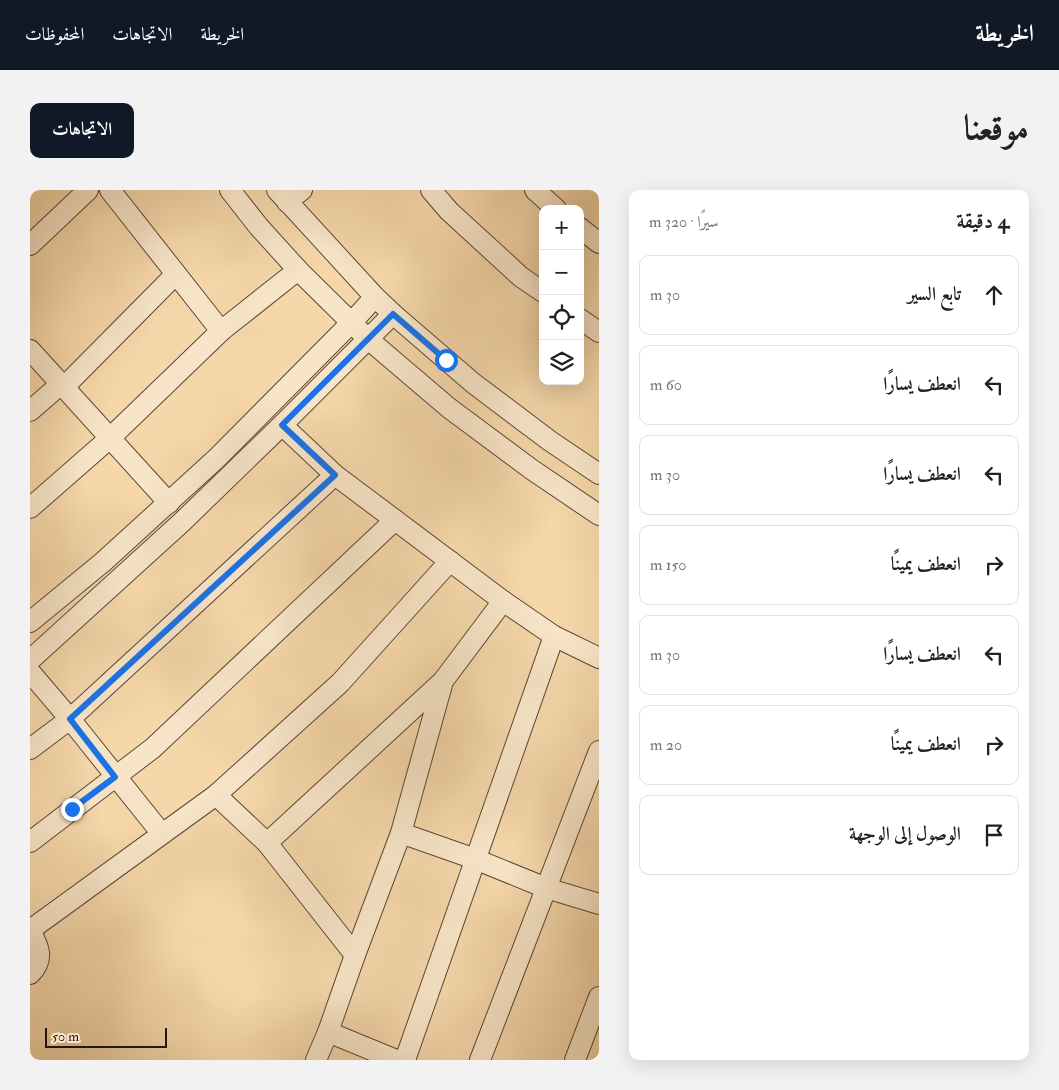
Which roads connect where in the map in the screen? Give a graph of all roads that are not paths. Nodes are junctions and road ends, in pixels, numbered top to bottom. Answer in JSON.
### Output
{"nodes":[{"id":1,"x":88,"y":190,"type":"edge"},
{"id":2,"x":110,"y":190,"type":"edge"},
{"id":3,"x":230,"y":190,"type":"edge"},
{"id":4,"x":431,"y":190,"type":"edge"},
{"id":5,"x":289,"y":194,"type":"edge"},
{"id":6,"x":584,"y":231,"type":"edge"},
{"id":7,"x":599,"y":243,"type":"edge"},
{"id":8,"x":30,"y":245,"type":"edge"},
{"id":9,"x":298,"y":270,"type":"junction"},
{"id":10,"x":176,"y":274,"type":"junction"},
{"id":11,"x":539,"y":289,"type":"edge"},
{"id":12,"x":374,"y":297,"type":"junction"},
{"id":13,"x":393,"y":314,"type":"junction"},
{"id":14,"x":584,"y":322,"type":"edge"},
{"id":15,"x":351,"y":323,"type":"junction"},
{"id":16,"x":221,"y":331,"type":"junction"},
{"id":17,"x":599,"y":332,"type":"edge"},
{"id":18,"x":368,"y":339,"type":"junction"},
{"id":19,"x":30,"y":350,"type":"edge"},
{"id":20,"x":62,"y":385,"type":"junction"},
{"id":21,"x":30,"y":411,"type":"edge"},
{"id":22,"x":282,"y":425,"type":"junction"},
{"id":23,"x":110,"y":438,"type":"junction"},
{"id":24,"x":599,"y":474,"type":"edge"},
{"id":25,"x":335,"y":475,"type":"junction"},
{"id":26,"x":168,"y":503,"type":"junction"},
{"id":27,"x":30,"y":508,"type":"edge"},
{"id":28,"x":599,"y":515,"type":"edge"},
{"id":29,"x":395,"y":520,"type":"junction"},
{"id":30,"x":148,"y":521,"type":"junction"},
{"id":31,"x":165,"y":538,"type":"junction"},
{"id":32,"x":450,"y":561,"type":"junction"},
{"id":33,"x":503,"y":601,"type":"junction"},
{"id":34,"x":30,"y":622,"type":"edge"},
{"id":35,"x":554,"y":636,"type":"junction"},
{"id":36,"x":599,"y":658,"type":"edge"},
{"id":37,"x":30,"y":660,"type":"edge"},
{"id":38,"x":30,"y":672,"type":"edge"},
{"id":39,"x":443,"y":681,"type":"junction"},
{"id":40,"x":70,"y":719,"type":"junction"},
{"id":41,"x":30,"y":749,"type":"edge"},
{"id":42,"x":599,"y":751,"type":"edge"},
{"id":43,"x":115,"y":777,"type":"junction"},
{"id":44,"x":216,"y":795,"type":"junction"},
{"id":45,"x":401,"y":833,"type":"junction"},
{"id":46,"x":162,"y":834,"type":"junction"},
{"id":47,"x":30,"y":842,"type":"edge"},
{"id":48,"x":267,"y":843,"type":"junction"},
{"id":49,"x":475,"y":859,"type":"junction"},
{"id":50,"x":546,"y":888,"type":"junction"},
{"id":51,"x":599,"y":904,"type":"edge"},
{"id":52,"x":30,"y":930,"type":"edge"},
{"id":53,"x":355,"y":955,"type":"junction"},
{"id":54,"x":30,"y":974,"type":"edge"},
{"id":55,"x":599,"y":996,"type":"edge"},
{"id":56,"x":328,"y":1032,"type":"junction"},
{"id":57,"x":316,"y":1060,"type":"edge"},
{"id":58,"x":396,"y":1060,"type":"edge"},
{"id":59,"x":405,"y":1060,"type":"edge"},
{"id":60,"x":480,"y":1060,"type":"edge"},
{"id":61,"x":575,"y":1060,"type":"edge"}],
"edges":[{"from":1,"to":8,"type":"street"},
{"from":2,"to":10,"type":"street"},
{"from":3,"to":9,"type":"street"},
{"from":4,"to":11,"type":"street"},
{"from":5,"to":12,"type":"street"},
{"from":6,"to":7,"type":"street"},
{"from":9,"to":15,"type":"street"},
{"from":9,"to":16,"type":"street"},
{"from":10,"to":16,"type":"street"},
{"from":10,"to":20,"type":"street"},
{"from":12,"to":13,"type":"street"},
{"from":12,"to":15,"type":"street"},
{"from":13,"to":18,"type":"street"},
{"from":13,"to":24,"type":"street"},
{"from":14,"to":17,"type":"street"},
{"from":15,"to":18,"type":"street"},
{"from":15,"to":26,"type":"street"},
{"from":16,"to":23,"type":"street"},
{"from":18,"to":22,"type":"street"},
{"from":18,"to":28,"type":"street"},
{"from":19,"to":20,"type":"street"},
{"from":20,"to":21,"type":"street"},
{"from":20,"to":23,"type":"street"},
{"from":22,"to":25,"type":"street"},
{"from":22,"to":31,"type":"street"},
{"from":23,"to":26,"type":"street"},
{"from":23,"to":27,"type":"street"},
{"from":25,"to":29,"type":"street"},
{"from":25,"to":40,"type":"street"},
{"from":26,"to":30,"type":"street"},
{"from":29,"to":32,"type":"street"},
{"from":29,"to":43,"type":"street"},
{"from":30,"to":31,"type":"street"},
{"from":30,"to":34,"type":"street"},
{"from":31,"to":37,"type":"street"},
{"from":32,"to":33,"type":"street"},
{"from":32,"to":44,"type":"street"},
{"from":33,"to":35,"type":"street"},
{"from":33,"to":39,"type":"street"},
{"from":35,"to":36,"type":"street"},
{"from":35,"to":49,"type":"street"},
{"from":38,"to":40,"type":"street"},
{"from":39,"to":45,"type":"street"},
{"from":39,"to":48,"type":"street"},
{"from":40,"to":41,"type":"street"},
{"from":40,"to":43,"type":"street"},
{"from":42,"to":50,"type":"street"},
{"from":43,"to":46,"type":"street"},
{"from":43,"to":47,"type":"street"},
{"from":44,"to":46,"type":"street"},
{"from":44,"to":48,"type":"street"},
{"from":45,"to":49,"type":"street"},
{"from":45,"to":53,"type":"street"},
{"from":46,"to":52,"type":"street"},
{"from":48,"to":53,"type":"street"},
{"from":49,"to":50,"type":"street"},
{"from":49,"to":59,"type":"street"},
{"from":50,"to":51,"type":"street"},
{"from":50,"to":60,"type":"street"},
{"from":52,"to":54,"type":"street"},
{"from":53,"to":56,"type":"street"},
{"from":55,"to":61,"type":"street"},
{"from":56,"to":57,"type":"street"},
{"from":56,"to":58,"type":"street"}]}
